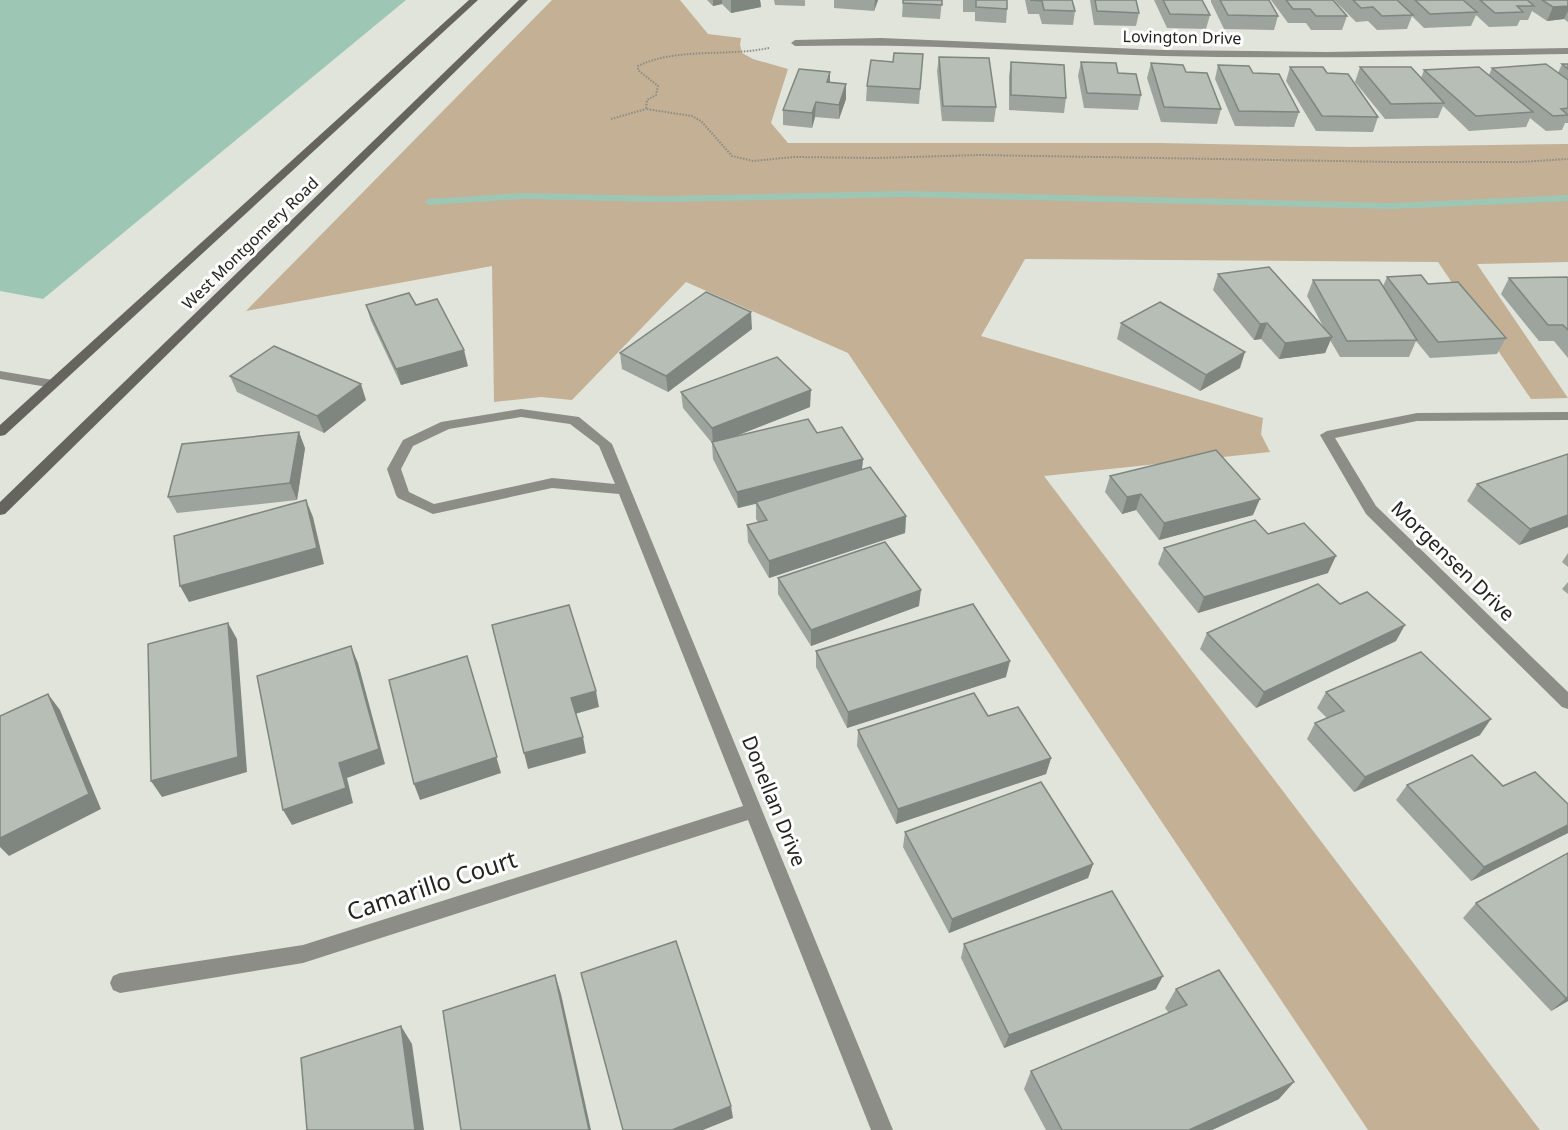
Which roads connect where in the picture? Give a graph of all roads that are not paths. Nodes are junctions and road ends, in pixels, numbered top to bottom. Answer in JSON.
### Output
{"nodes":[{"id":1,"x":474,"y":0,"type":"edge"},
{"id":2,"x":524,"y":0,"type":"edge"},
{"id":3,"x":795,"y":43,"type":"road end"},
{"id":4,"x":1568,"y":51,"type":"edge"},
{"id":5,"x":0,"y":375,"type":"edge"},
{"id":6,"x":53,"y":384,"type":"junction"},
{"id":7,"x":1568,"y":416,"type":"edge"},
{"id":8,"x":0,"y":432,"type":"edge"},
{"id":9,"x":624,"y":490,"type":"junction"},
{"id":10,"x":0,"y":510,"type":"edge"},
{"id":11,"x":1568,"y":702,"type":"edge"},
{"id":12,"x":753,"y":811,"type":"junction"},
{"id":13,"x":120,"y":983,"type":"dead end"},
{"id":14,"x":882,"y":1130,"type":"edge"}],
"edges":[{"from":1,"to":6,"type":"main road","name":"West Montgomery Road"},
{"from":2,"to":10,"type":"main road","name":"West Montgomery Road"},
{"from":3,"to":4,"type":"street","name":"Lovington Drive"},
{"from":5,"to":6,"type":"street"},
{"from":6,"to":8,"type":"main road","name":"West Montgomery Road"},
{"from":7,"to":11,"type":"street","name":"Morgensen Drive"},
{"from":9,"to":9,"type":"street","name":"Donellan Drive"},
{"from":9,"to":12,"type":"street","name":"Donellan Drive"},
{"from":12,"to":13,"type":"street","name":"Camarillo Court"},
{"from":12,"to":14,"type":"street","name":"Donellan Drive"}]}
